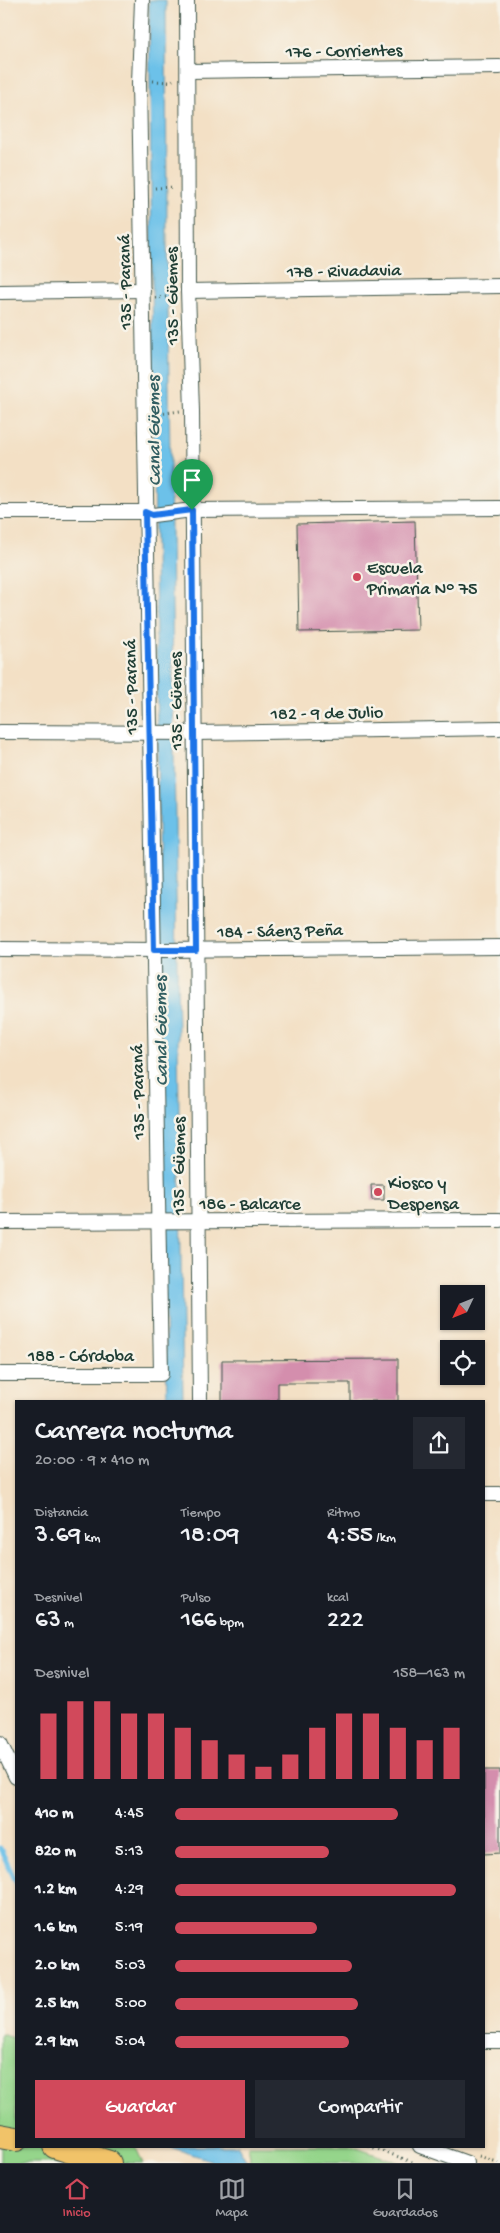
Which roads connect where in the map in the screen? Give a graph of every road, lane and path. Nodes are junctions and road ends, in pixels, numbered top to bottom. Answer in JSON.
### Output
{"nodes":[{"id":1,"x":142,"y":0,"type":"edge"},
{"id":2,"x":187,"y":0,"type":"edge"},
{"id":3,"x":500,"y":66,"type":"edge"},
{"id":4,"x":189,"y":71,"type":"junction"},
{"id":5,"x":145,"y":80,"type":"dead end"},
{"id":6,"x":170,"y":82,"type":"dead end"},
{"id":7,"x":171,"y":187,"type":"dead end"},
{"id":8,"x":147,"y":189,"type":"dead end"},
{"id":9,"x":500,"y":286,"type":"edge"},
{"id":10,"x":188,"y":291,"type":"junction"},
{"id":11,"x":0,"y":292,"type":"edge"},
{"id":12,"x":147,"y":294,"type":"junction"},
{"id":13,"x":174,"y":297,"type":"dead end"},
{"id":14,"x":175,"y":412,"type":"dead end"},
{"id":15,"x":151,"y":414,"type":"dead end"},
{"id":16,"x":500,"y":508,"type":"edge"},
{"id":17,"x":186,"y":511,"type":"junction"},
{"id":18,"x":0,"y":512,"type":"edge"},
{"id":19,"x":149,"y":513,"type":"junction"},
{"id":20,"x":500,"y":728,"type":"edge"},
{"id":21,"x":0,"y":732,"type":"edge"},
{"id":22,"x":152,"y":732,"type":"junction"},
{"id":23,"x":191,"y":733,"type":"junction"},
{"id":24,"x":500,"y":947,"type":"edge"},
{"id":25,"x":0,"y":949,"type":"edge"},
{"id":26,"x":158,"y":950,"type":"junction"},
{"id":27,"x":189,"y":950,"type":"junction"},
{"id":28,"x":500,"y":1220,"type":"edge"},
{"id":29,"x":0,"y":1222,"type":"edge"},
{"id":30,"x":162,"y":1222,"type":"junction"},
{"id":31,"x":194,"y":1222,"type":"junction"},
{"id":32,"x":0,"y":1374,"type":"edge"},
{"id":33,"x":161,"y":1374,"type":"joint"},
{"id":34,"x":200,"y":1400,"type":"edge"},
{"id":35,"x":485,"y":1494,"type":"edge"},
{"id":36,"x":500,"y":1494,"type":"edge"},
{"id":37,"x":0,"y":1743,"type":"edge"},
{"id":38,"x":15,"y":1775,"type":"edge"},
{"id":39,"x":485,"y":2041,"type":"edge"},
{"id":40,"x":500,"y":2041,"type":"edge"},
{"id":41,"x":0,"y":2136,"type":"edge"},
{"id":42,"x":15,"y":2139,"type":"edge"},
{"id":43,"x":61,"y":2148,"type":"edge"},
{"id":44,"x":374,"y":2148,"type":"edge"},
{"id":45,"x":426,"y":2148,"type":"edge"},
{"id":46,"x":109,"y":2163,"type":"edge"},
{"id":47,"x":415,"y":2163,"type":"edge"},
{"id":48,"x":467,"y":2163,"type":"edge"}],
"edges":[{"from":1,"to":12,"type":"street","name":"135 - Paraná"},
{"from":2,"to":4,"type":"street","name":"135 - Güemes"},
{"from":3,"to":4,"type":"street","name":"176 - Corrientes"},
{"from":4,"to":10,"type":"street","name":"135 - Güemes"},
{"from":5,"to":6,"type":"path"},
{"from":7,"to":8,"type":"path"},
{"from":9,"to":10,"type":"street","name":"178 - Rivadavia"},
{"from":10,"to":17,"type":"street","name":"135 - Güemes"},
{"from":11,"to":12,"type":"street"},
{"from":12,"to":13,"type":"path"},
{"from":12,"to":19,"type":"street","name":"135 - Paraná"},
{"from":14,"to":15,"type":"path"},
{"from":16,"to":17,"type":"street"},
{"from":17,"to":19,"type":"street"},
{"from":17,"to":23,"type":"street","name":"135 - Güemes"},
{"from":18,"to":19,"type":"street"},
{"from":19,"to":22,"type":"street","name":"135 - Paraná"},
{"from":20,"to":23,"type":"street","name":"182 - 9 de Julio"},
{"from":21,"to":22,"type":"street","name":"182 - 9 de Julio"},
{"from":22,"to":23,"type":"street","name":"182 - 9 de Julio"},
{"from":22,"to":26,"type":"street","name":"135 - Paraná"},
{"from":23,"to":27,"type":"street","name":"135 - Güemes"},
{"from":24,"to":27,"type":"street","name":"184 - Sáenz Peña"},
{"from":25,"to":26,"type":"street","name":"184 - Sáenz Peña"},
{"from":26,"to":27,"type":"street","name":"184 - Sáenz Peña"},
{"from":26,"to":30,"type":"street","name":"135 - Paraná"},
{"from":27,"to":31,"type":"street","name":"135 - Güemes"},
{"from":28,"to":31,"type":"street","name":"186 - Balcarce"},
{"from":29,"to":30,"type":"street","name":"186 - Balcarce"},
{"from":30,"to":31,"type":"street","name":"186 - Balcarce"},
{"from":30,"to":33,"type":"street","name":"135 - Paraná"},
{"from":31,"to":34,"type":"street","name":"135 - Güemes"},
{"from":32,"to":33,"type":"street","name":"188 - Córdoba"},
{"from":35,"to":36,"type":"street"},
{"from":37,"to":38,"type":"street"},
{"from":39,"to":40,"type":"street"},
{"from":41,"to":42,"type":"highway"},
{"from":43,"to":46,"type":"highway"},
{"from":44,"to":47,"type":"path"},
{"from":45,"to":48,"type":"street"}]}
